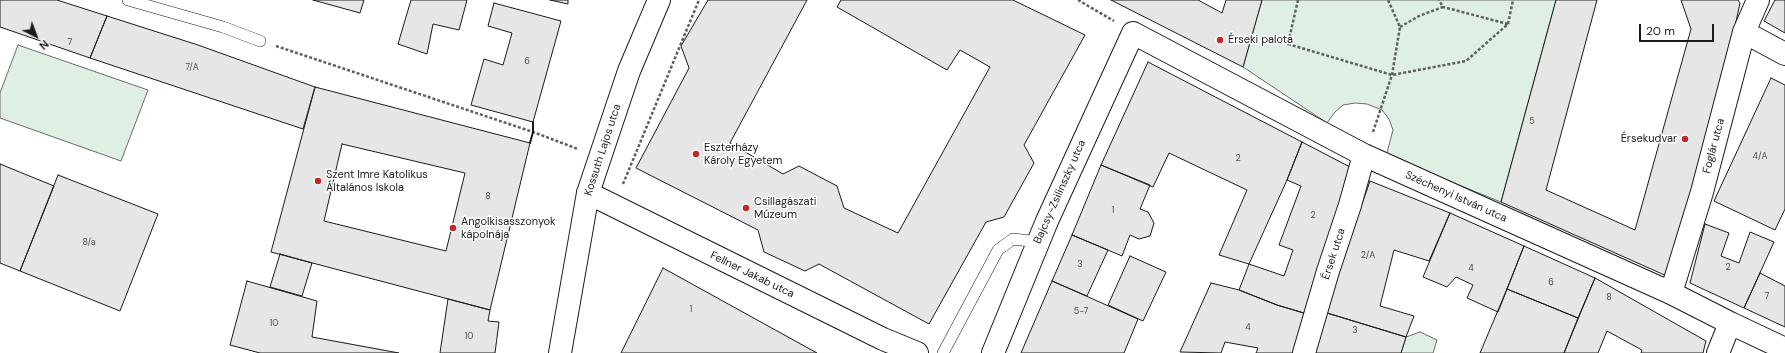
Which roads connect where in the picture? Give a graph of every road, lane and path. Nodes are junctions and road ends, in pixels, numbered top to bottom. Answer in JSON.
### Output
{"nodes":[{"id":1,"x":128,"y":0,"type":"edge"},
{"id":2,"x":659,"y":0,"type":"edge"},
{"id":3,"x":699,"y":0,"type":"edge"},
{"id":4,"x":1078,"y":0,"type":"edge"},
{"id":5,"x":1298,"y":0,"type":"edge"},
{"id":6,"x":1388,"y":0,"type":"edge"},
{"id":7,"x":1438,"y":0,"type":"edge"},
{"id":8,"x":1513,"y":0,"type":"edge"},
{"id":9,"x":1758,"y":0,"type":"edge"},
{"id":10,"x":1442,"y":7,"type":"junction"},
{"id":11,"x":1098,"y":12,"type":"dead end"},
{"id":12,"x":1508,"y":24,"type":"junction"},
{"id":13,"x":1400,"y":27,"type":"junction"},
{"id":14,"x":1744,"y":32,"type":"junction"},
{"id":15,"x":1133,"y":33,"type":"joint"},
{"id":16,"x":260,"y":41,"type":"joint"},
{"id":17,"x":1785,"y":54,"type":"edge"},
{"id":18,"x":1392,"y":75,"type":"junction"},
{"id":19,"x":1364,"y":155,"type":"junction"},
{"id":20,"x":600,"y":158,"type":"junction"},
{"id":21,"x":588,"y":193,"type":"junction"},
{"id":22,"x":623,"y":211,"type":"junction"},
{"id":23,"x":1039,"y":242,"type":"junction"},
{"id":24,"x":1672,"y":293,"type":"junction"},
{"id":25,"x":1730,"y":323,"type":"junction"},
{"id":26,"x":1785,"y":349,"type":"edge"},
{"id":27,"x":560,"y":353,"type":"edge"},
{"id":28,"x":917,"y":353,"type":"edge"},
{"id":29,"x":943,"y":353,"type":"edge"},
{"id":30,"x":993,"y":353,"type":"edge"},
{"id":31,"x":1304,"y":353,"type":"edge"},
{"id":32,"x":1718,"y":353,"type":"edge"}],
"edges":[{"from":1,"to":16,"type":"lane"},
{"from":2,"to":20,"type":"street","name":"Kossuth Lajos utca"},
{"from":3,"to":22,"type":"path"},
{"from":4,"to":11,"type":"path"},
{"from":5,"to":18,"type":"path"},
{"from":6,"to":13,"type":"path"},
{"from":7,"to":10,"type":"path"},
{"from":8,"to":12,"type":"path"},
{"from":9,"to":14,"type":"street","name":"Foglár utca"},
{"from":10,"to":12,"type":"path"},
{"from":10,"to":13,"type":"path"},
{"from":12,"to":18,"type":"path"},
{"from":13,"to":18,"type":"path"},
{"from":14,"to":17,"type":"street"},
{"from":14,"to":24,"type":"street","name":"Foglár utca"},
{"from":15,"to":19,"type":"street","name":"Széchenyi István utca"},
{"from":15,"to":23,"type":"street","name":"Bajcsy-Zsilinszky utca"},
{"from":16,"to":20,"type":"path"},
{"from":18,"to":19,"type":"path"},
{"from":19,"to":24,"type":"street","name":"Széchenyi István utca"},
{"from":19,"to":31,"type":"street","name":"Érsek utca"},
{"from":20,"to":21,"type":"street","name":"Kossuth Lajos utca"},
{"from":21,"to":22,"type":"street","name":"Fellner Jakab utca"},
{"from":21,"to":27,"type":"street","name":"Kossuth Lajos utca"},
{"from":22,"to":28,"type":"street","name":"Fellner Jakab utca"},
{"from":23,"to":29,"type":"lane"},
{"from":23,"to":30,"type":"street","name":"Bajcsy-Zsilinszky utca"},
{"from":24,"to":25,"type":"street","name":"Széchenyi István utca"},
{"from":25,"to":26,"type":"street","name":"Széchenyi István utca"},
{"from":25,"to":32,"type":"street"}]}
